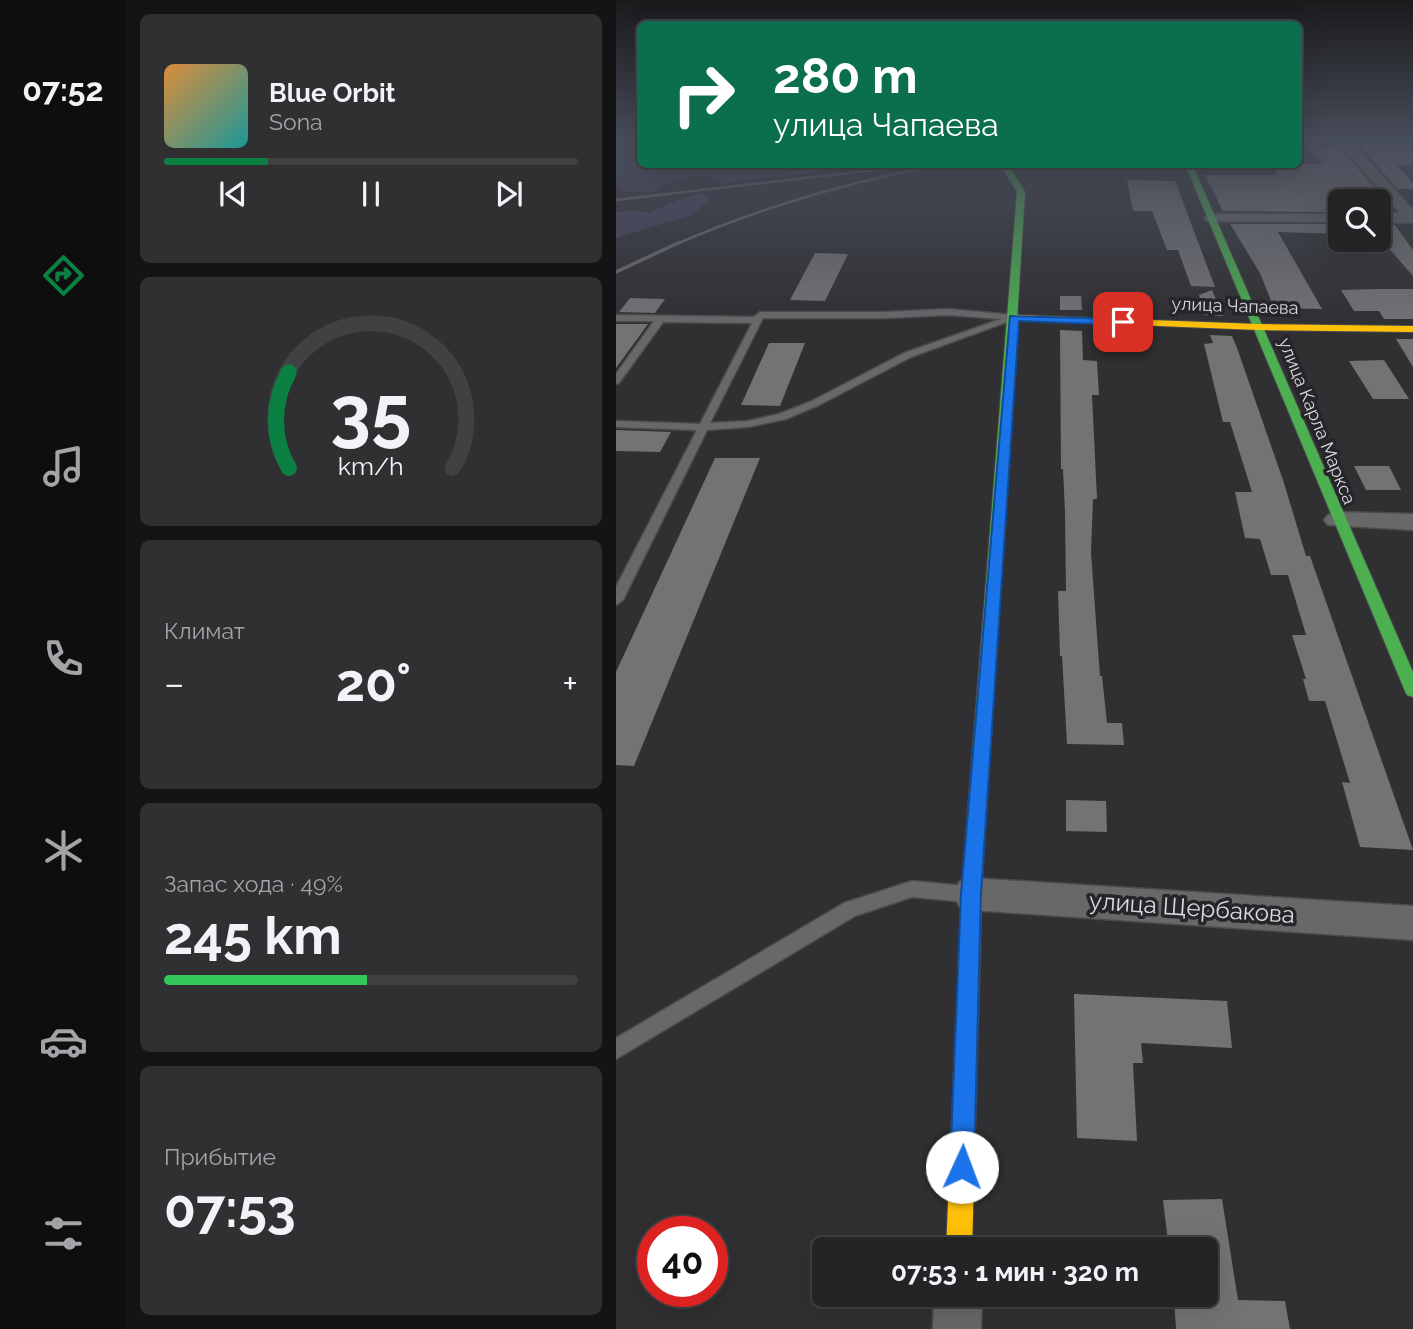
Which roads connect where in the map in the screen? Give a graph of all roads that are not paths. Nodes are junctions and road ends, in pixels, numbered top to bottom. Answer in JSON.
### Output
{"nodes":[{"id":1,"x":1020,"y":203,"type":"edge"},
{"id":2,"x":1205,"y":203,"type":"edge"},
{"id":3,"x":1399,"y":203,"type":"edge"},
{"id":4,"x":1211,"y":218,"type":"junction"},
{"id":5,"x":1328,"y":218,"type":"edge"},
{"id":6,"x":1391,"y":218,"type":"edge"},
{"id":7,"x":1412,"y":218,"type":"edge"},
{"id":8,"x":616,"y":318,"type":"edge"},
{"id":9,"x":1014,"y":318,"type":"junction"},
{"id":10,"x":660,"y":319,"type":"junction"},
{"id":11,"x":758,"y":320,"type":"junction"},
{"id":12,"x":1258,"y":327,"type":"junction"},
{"id":13,"x":1413,"y":329,"type":"edge"},
{"id":14,"x":616,"y":381,"type":"edge"},
{"id":15,"x":616,"y":424,"type":"edge"},
{"id":16,"x":704,"y":426,"type":"junction"},
{"id":17,"x":1336,"y":520,"type":"junction"},
{"id":18,"x":1413,"y":522,"type":"edge"},
{"id":19,"x":616,"y":600,"type":"edge"},
{"id":20,"x":1413,"y":691,"type":"edge"},
{"id":21,"x":971,"y":894,"type":"junction"},
{"id":22,"x":1413,"y":923,"type":"edge"},
{"id":23,"x":616,"y":1049,"type":"edge"},
{"id":24,"x":959,"y":1237,"type":"edge"},
{"id":25,"x":958,"y":1307,"type":"edge"},
{"id":26,"x":957,"y":1329,"type":"edge"}],
"edges":[{"from":1,"to":9,"type":"street"},
{"from":2,"to":4,"type":"street","name":"улица Карла Маркса"},
{"from":3,"to":7,"type":"street"},
{"from":4,"to":5,"type":"street"},
{"from":4,"to":12,"type":"street","name":"улица Карла Маркса"},
{"from":6,"to":7,"type":"street"},
{"from":8,"to":10,"type":"lane"},
{"from":9,"to":11,"type":"lane"},
{"from":9,"to":12,"type":"street","name":"улица Чапаева"},
{"from":9,"to":16,"type":"lane"},
{"from":9,"to":21,"type":"street"},
{"from":10,"to":11,"type":"lane"},
{"from":10,"to":14,"type":"lane"},
{"from":11,"to":16,"type":"lane"},
{"from":12,"to":13,"type":"street","name":"улица Чапаева"},
{"from":12,"to":17,"type":"street","name":"улица Карла Маркса"},
{"from":15,"to":16,"type":"lane"},
{"from":16,"to":19,"type":"lane"},
{"from":17,"to":18,"type":"street"},
{"from":17,"to":20,"type":"street","name":"улица Карла Маркса"},
{"from":21,"to":22,"type":"street","name":"улица Щербакова"},
{"from":21,"to":23,"type":"lane"},
{"from":21,"to":24,"type":"street"},
{"from":25,"to":26,"type":"street"}]}
